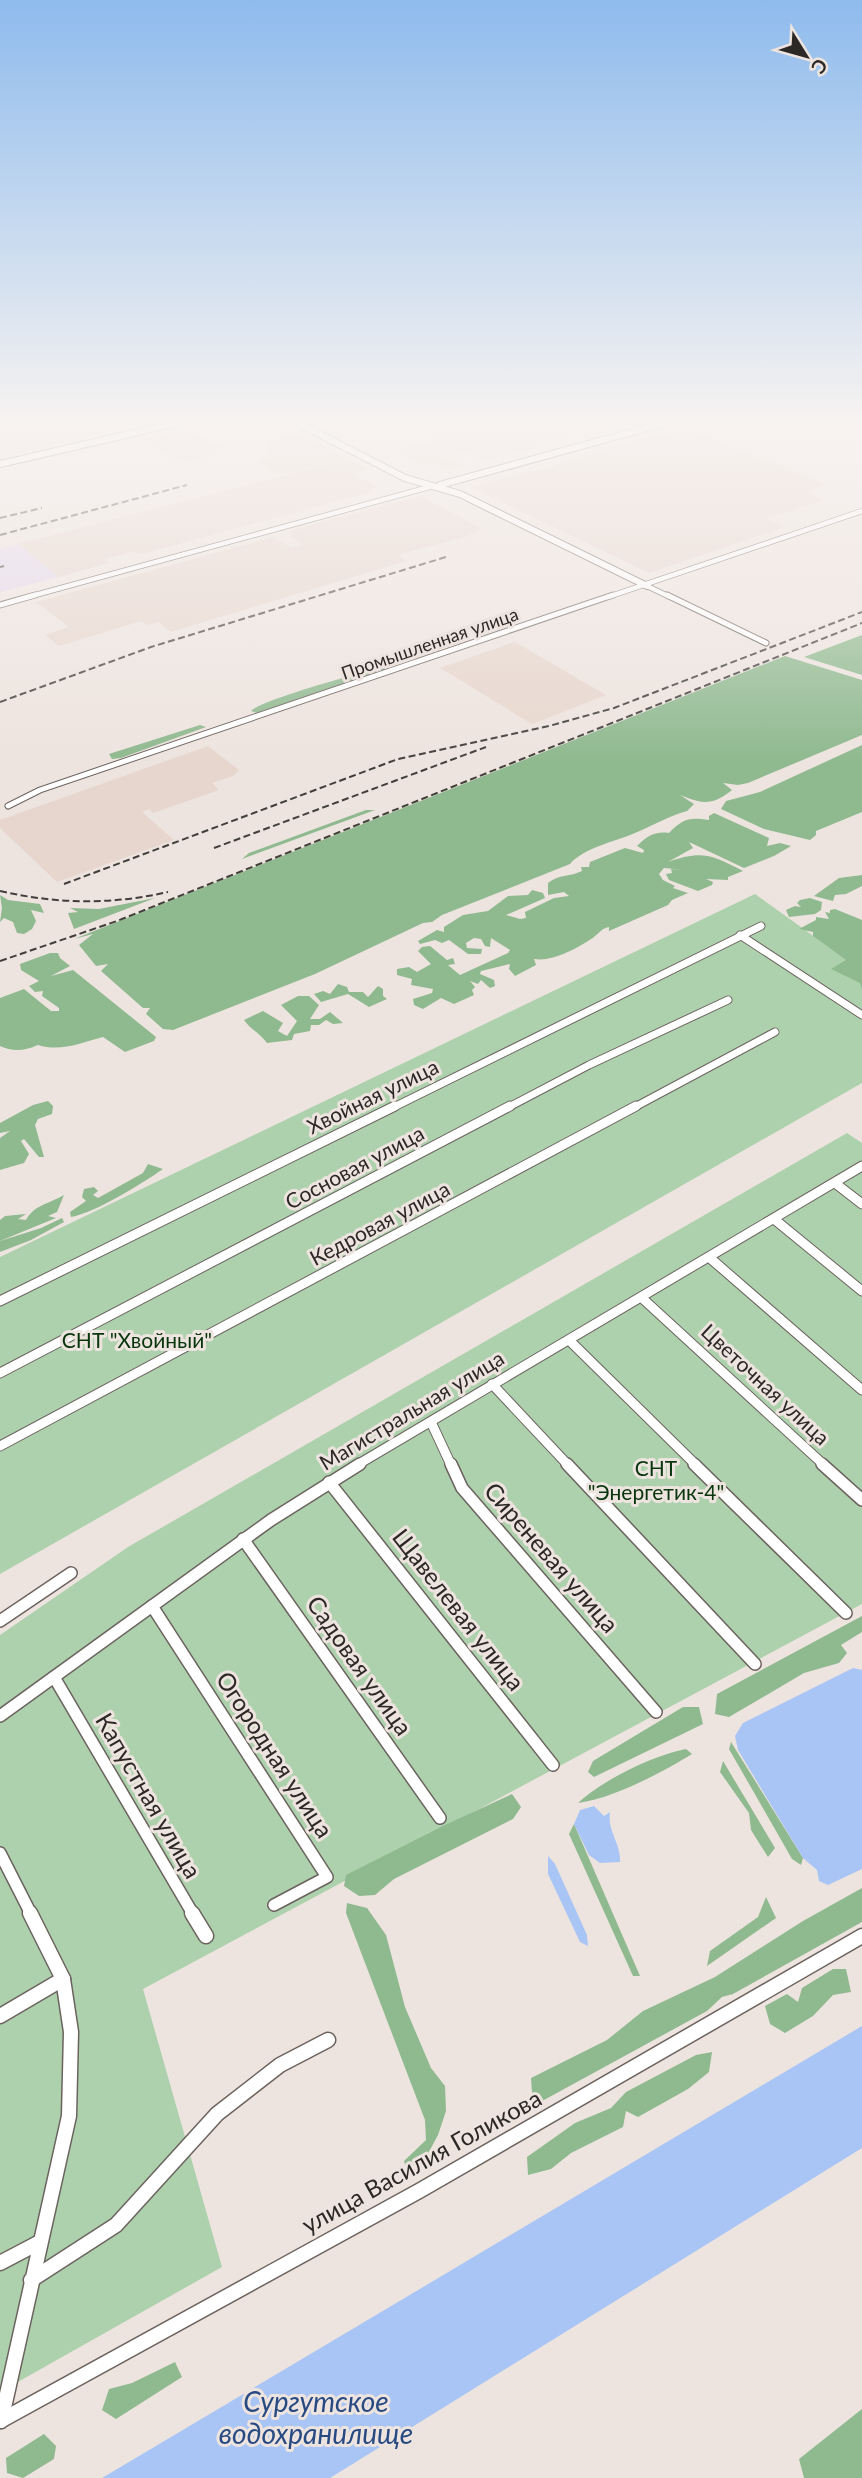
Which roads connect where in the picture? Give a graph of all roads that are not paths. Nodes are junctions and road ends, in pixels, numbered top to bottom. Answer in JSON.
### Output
{"nodes":[{"id":1,"x":254,"y":532,"type":"edge"},
{"id":2,"x":540,"y":532,"type":"edge"},
{"id":3,"x":803,"y":532,"type":"edge"},
{"id":4,"x":646,"y":586,"type":"junction"},
{"id":5,"x":0,"y":605,"type":"edge"},
{"id":6,"x":766,"y":643,"type":"dead end"},
{"id":7,"x":8,"y":806,"type":"dead end"},
{"id":8,"x":761,"y":926,"type":"dead end"},
{"id":9,"x":740,"y":935,"type":"junction"},
{"id":10,"x":728,"y":1000,"type":"dead end"},
{"id":11,"x":862,"y":1015,"type":"edge"},
{"id":12,"x":775,"y":1032,"type":"dead end"},
{"id":13,"x":862,"y":1166,"type":"edge"},
{"id":14,"x":835,"y":1183,"type":"junction"},
{"id":15,"x":862,"y":1204,"type":"edge"},
{"id":16,"x":774,"y":1219,"type":"junction"},
{"id":17,"x":710,"y":1258,"type":"junction"},
{"id":18,"x":862,"y":1291,"type":"edge"},
{"id":19,"x":642,"y":1298,"type":"junction"},
{"id":20,"x":0,"y":1301,"type":"edge"},
{"id":21,"x":569,"y":1342,"type":"junction"},
{"id":22,"x":0,"y":1373,"type":"edge"},
{"id":23,"x":492,"y":1384,"type":"junction"},
{"id":24,"x":862,"y":1390,"type":"edge"},
{"id":25,"x":431,"y":1422,"type":"junction"},
{"id":26,"x":0,"y":1446,"type":"edge"},
{"id":27,"x":329,"y":1482,"type":"junction"},
{"id":28,"x":862,"y":1500,"type":"edge"},
{"id":29,"x":243,"y":1539,"type":"junction"},
{"id":30,"x":71,"y":1573,"type":"dead end"},
{"id":31,"x":152,"y":1606,"type":"junction"},
{"id":32,"x":846,"y":1613,"type":"dead end"},
{"id":33,"x":0,"y":1621,"type":"edge"},
{"id":34,"x":755,"y":1664,"type":"dead end"},
{"id":35,"x":54,"y":1676,"type":"junction"},
{"id":36,"x":656,"y":1712,"type":"dead end"},
{"id":37,"x":0,"y":1716,"type":"edge"},
{"id":38,"x":553,"y":1765,"type":"dead end"},
{"id":39,"x":440,"y":1818,"type":"dead end"},
{"id":40,"x":0,"y":1853,"type":"edge"},
{"id":41,"x":274,"y":1905,"type":"dead end"},
{"id":42,"x":206,"y":1936,"type":"dead end"},
{"id":43,"x":862,"y":1936,"type":"edge"},
{"id":44,"x":63,"y":1979,"type":"junction"},
{"id":45,"x":0,"y":2016,"type":"edge"},
{"id":46,"x":328,"y":2040,"type":"dead end"},
{"id":47,"x":40,"y":2242,"type":"junction"},
{"id":48,"x":0,"y":2263,"type":"edge"},
{"id":49,"x":31,"y":2280,"type":"junction"},
{"id":50,"x":1,"y":2421,"type":"edge"}],
"edges":[{"from":1,"to":5,"type":"street"},
{"from":2,"to":4,"type":"main road"},
{"from":3,"to":4,"type":"street","name":"Промышленная улица"},
{"from":4,"to":6,"type":"street"},
{"from":4,"to":7,"type":"street","name":"Промышленная улица"},
{"from":8,"to":9,"type":"street","name":"Хвойная улица"},
{"from":9,"to":11,"type":"street"},
{"from":9,"to":20,"type":"street","name":"Хвойная улица"},
{"from":10,"to":22,"type":"street","name":"Сосновая улица"},
{"from":12,"to":26,"type":"street","name":"Кедровая улица"},
{"from":13,"to":14,"type":"street","name":"Магистральная улица"},
{"from":14,"to":15,"type":"street"},
{"from":14,"to":16,"type":"street","name":"Магистральная улица"},
{"from":16,"to":17,"type":"street","name":"Магистральная улица"},
{"from":16,"to":18,"type":"street"},
{"from":17,"to":19,"type":"street","name":"Магистральная улица"},
{"from":17,"to":24,"type":"street"},
{"from":19,"to":21,"type":"street","name":"Магистральная улица"},
{"from":19,"to":28,"type":"street","name":"Цветочная улица"},
{"from":21,"to":23,"type":"street","name":"Магистральная улица"},
{"from":21,"to":32,"type":"street"},
{"from":23,"to":25,"type":"street","name":"Магистральная улица"},
{"from":23,"to":34,"type":"street"},
{"from":25,"to":27,"type":"street","name":"Магистральная улица"},
{"from":25,"to":36,"type":"street","name":"Сиреневая улица"},
{"from":27,"to":29,"type":"street","name":"Магистральная улица"},
{"from":27,"to":38,"type":"street","name":"Щавелевая улица"},
{"from":29,"to":31,"type":"street","name":"Магистральная улица"},
{"from":29,"to":39,"type":"street","name":"Садовая улица"},
{"from":30,"to":33,"type":"street"},
{"from":31,"to":35,"type":"street","name":"Магистральная улица"},
{"from":31,"to":41,"type":"street","name":"Огородная улица"},
{"from":35,"to":37,"type":"street","name":"Магистральная улица"},
{"from":35,"to":42,"type":"street","name":"Капустная улица"},
{"from":40,"to":44,"type":"street"},
{"from":43,"to":50,"type":"street","name":"улица Василия Голикова"},
{"from":44,"to":45,"type":"street"},
{"from":44,"to":47,"type":"street"},
{"from":46,"to":49,"type":"street"},
{"from":47,"to":48,"type":"street"},
{"from":47,"to":49,"type":"street"},
{"from":49,"to":50,"type":"street"}]}
